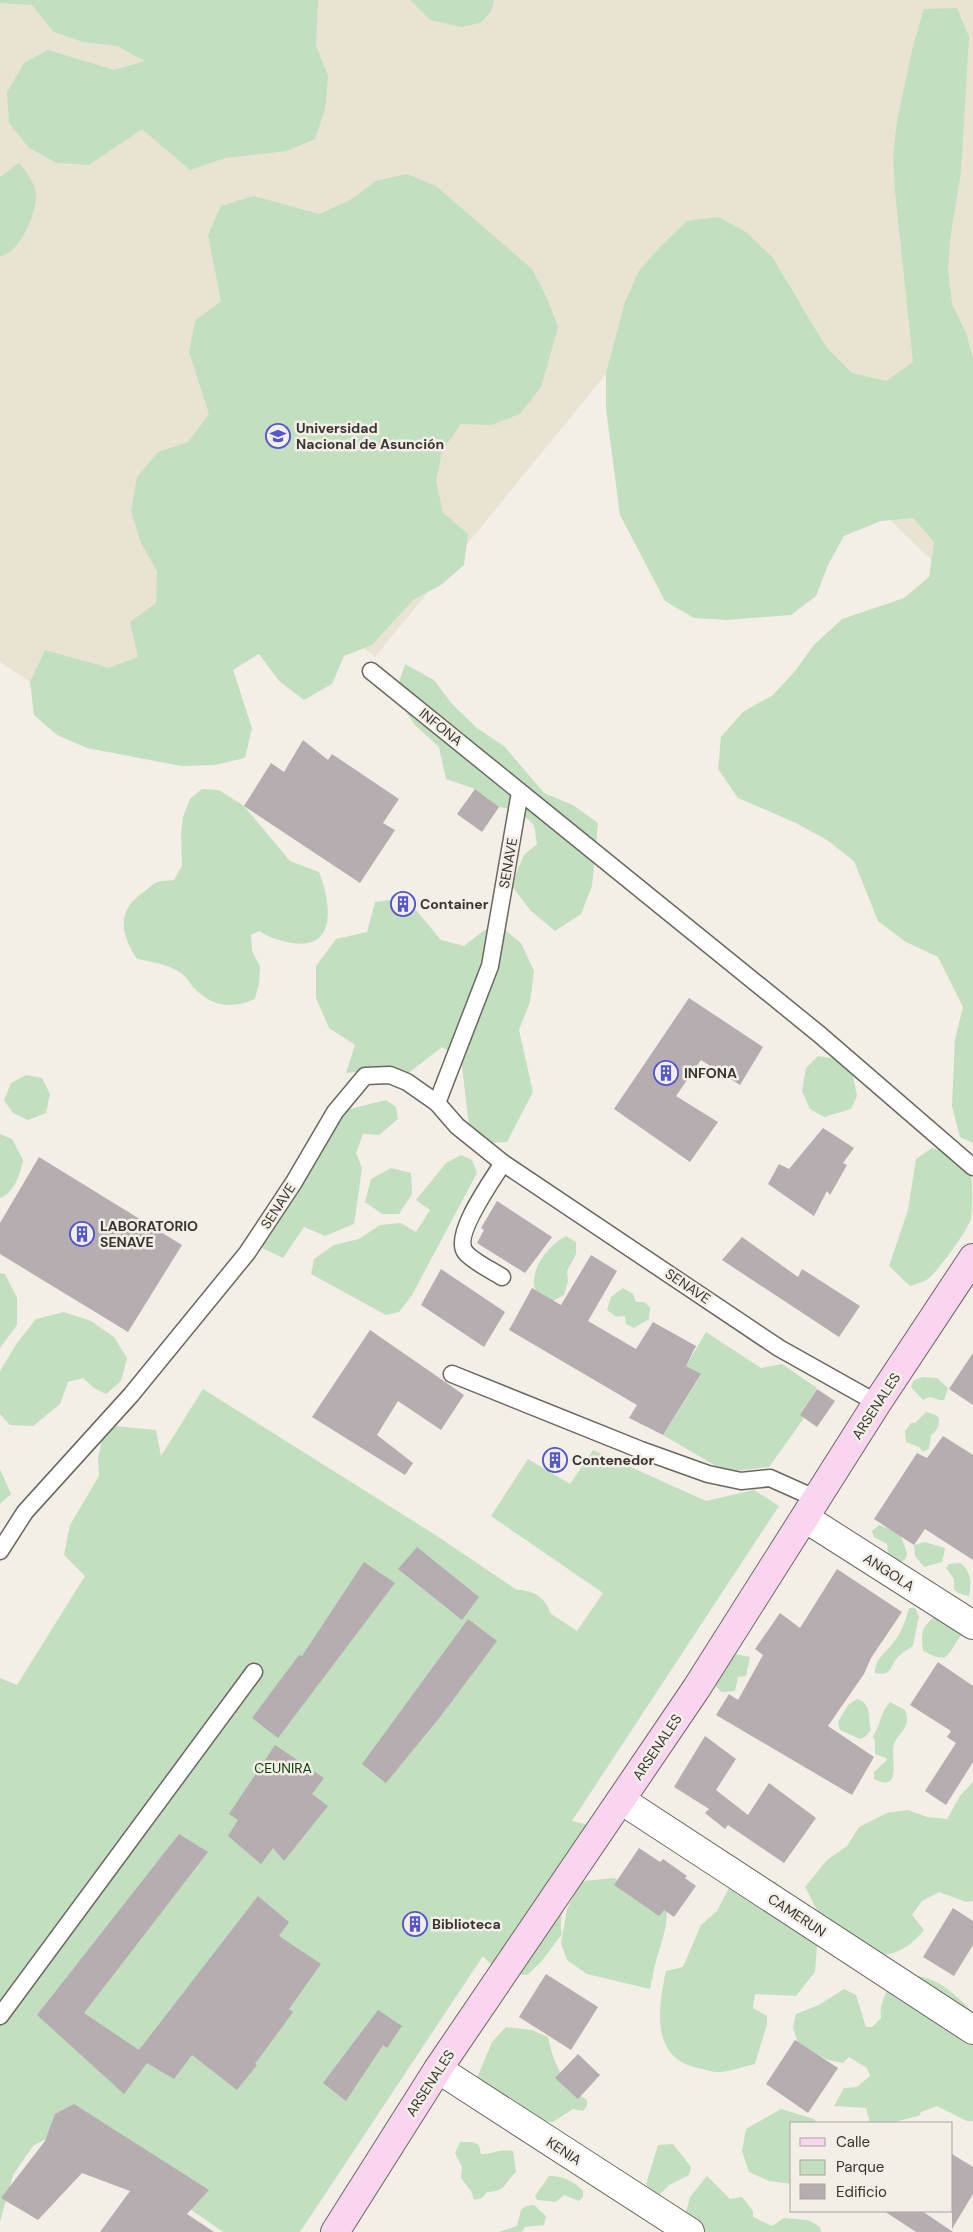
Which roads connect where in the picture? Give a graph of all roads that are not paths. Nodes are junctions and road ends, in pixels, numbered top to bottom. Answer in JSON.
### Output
{"nodes":[{"id":1,"x":371,"y":671,"type":"dead end"},
{"id":2,"x":520,"y":792,"type":"junction"},
{"id":3,"x":437,"y":1103,"type":"junction"},
{"id":4,"x":503,"y":1163,"type":"junction"},
{"id":5,"x":973,"y":1167,"type":"edge"},
{"id":6,"x":970,"y":1269,"type":"edge"},
{"id":7,"x":502,"y":1277,"type":"dead end"},
{"id":8,"x":452,"y":1374,"type":"dead end"},
{"id":9,"x":877,"y":1403,"type":"junction"},
{"id":10,"x":811,"y":1509,"type":"junction"},
{"id":11,"x":0,"y":1551,"type":"edge"},
{"id":12,"x":973,"y":1626,"type":"edge"},
{"id":13,"x":254,"y":1672,"type":"dead end"},
{"id":14,"x":621,"y":1800,"type":"junction"},
{"id":15,"x":0,"y":2016,"type":"edge"},
{"id":16,"x":973,"y":2030,"type":"edge"},
{"id":17,"x":438,"y":2069,"type":"junction"},
{"id":18,"x":335,"y":2232,"type":"edge"},
{"id":19,"x":690,"y":2232,"type":"edge"}],
"edges":[{"from":1,"to":2,"type":"lane","name":"INFONA"},
{"from":2,"to":3,"type":"lane","name":"SENAVE"},
{"from":2,"to":5,"type":"lane","name":"INFONA"},
{"from":3,"to":4,"type":"lane","name":"SENAVE"},
{"from":3,"to":11,"type":"lane","name":"SENAVE"},
{"from":4,"to":7,"type":"lane"},
{"from":4,"to":9,"type":"lane","name":"SENAVE"},
{"from":6,"to":9,"type":"main road","name":"ARSENALES"},
{"from":8,"to":10,"type":"lane"},
{"from":9,"to":10,"type":"main road","name":"ARSENALES"},
{"from":10,"to":12,"type":"street","name":"ANGOLA"},
{"from":10,"to":14,"type":"main road","name":"ARSENALES"},
{"from":13,"to":15,"type":"lane"},
{"from":14,"to":16,"type":"street","name":"CAMERUN"},
{"from":14,"to":17,"type":"main road","name":"ARSENALES"},
{"from":17,"to":18,"type":"main road","name":"ARSENALES"},
{"from":17,"to":19,"type":"street","name":"KENIA"}]}
